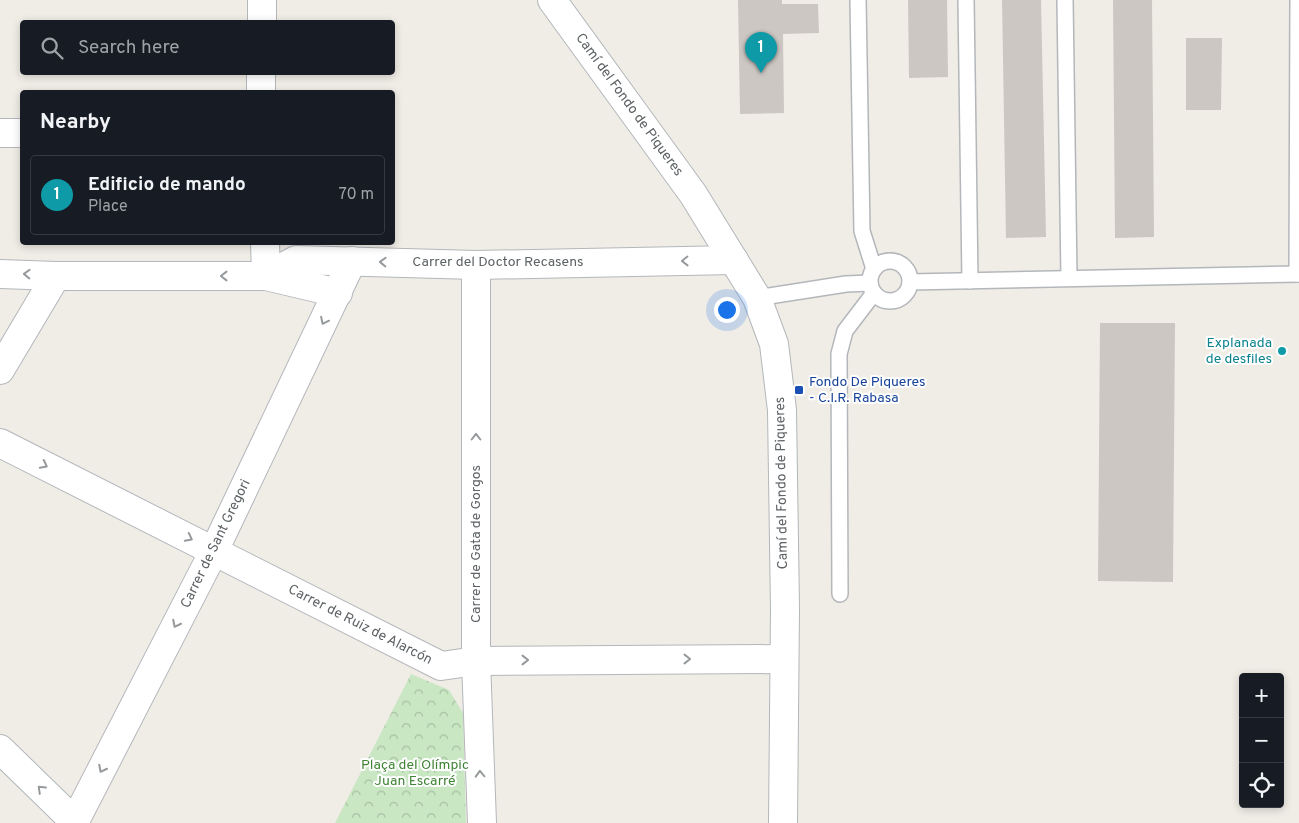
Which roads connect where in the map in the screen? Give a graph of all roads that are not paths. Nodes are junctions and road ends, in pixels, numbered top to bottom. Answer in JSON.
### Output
{"nodes":[{"id":1,"x":262,"y":0,"type":"edge"},
{"id":2,"x":552,"y":0,"type":"edge"},
{"id":3,"x":858,"y":0,"type":"edge"},
{"id":4,"x":966,"y":0,"type":"edge"},
{"id":5,"x":1065,"y":0,"type":"edge"},
{"id":6,"x":1298,"y":0,"type":"edge"},
{"id":7,"x":262,"y":20,"type":"edge"},
{"id":8,"x":261,"y":75,"type":"edge"},
{"id":9,"x":261,"y":90,"type":"edge"},
{"id":10,"x":0,"y":132,"type":"edge"},
{"id":11,"x":20,"y":133,"type":"edge"},
{"id":12,"x":265,"y":245,"type":"edge"},
{"id":13,"x":734,"y":260,"type":"junction"},
{"id":14,"x":352,"y":261,"type":"junction"},
{"id":15,"x":476,"y":265,"type":"junction"},
{"id":16,"x":0,"y":274,"type":"edge"},
{"id":17,"x":1298,"y":274,"type":"edge"},
{"id":18,"x":56,"y":276,"type":"junction"},
{"id":19,"x":266,"y":276,"type":"junction"},
{"id":20,"x":1069,"y":278,"type":"junction"},
{"id":21,"x":873,"y":281,"type":"junction"},
{"id":22,"x":970,"y":281,"type":"junction"},
{"id":23,"x":910,"y":282,"type":"junction"},
{"id":24,"x":338,"y":292,"type":"junction"},
{"id":25,"x":757,"y":298,"type":"junction"},
{"id":26,"x":0,"y":370,"type":"edge"},
{"id":27,"x":0,"y":443,"type":"edge"},
{"id":28,"x":214,"y":551,"type":"junction"},
{"id":29,"x":840,"y":594,"type":"dead end"},
{"id":30,"x":783,"y":659,"type":"junction"},
{"id":31,"x":476,"y":661,"type":"junction"},
{"id":32,"x":0,"y":749,"type":"edge"},
{"id":33,"x":75,"y":823,"type":"edge"},
{"id":34,"x":482,"y":823,"type":"edge"},
{"id":35,"x":783,"y":823,"type":"edge"}],
"edges":[{"from":1,"to":7,"type":"street"},
{"from":2,"to":13,"type":"street","name":"Camí del Fondo de Piqueres"},
{"from":3,"to":21,"type":"lane"},
{"from":4,"to":22,"type":"lane"},
{"from":5,"to":20,"type":"lane"},
{"from":6,"to":17,"type":"lane"},
{"from":8,"to":9,"type":"street"},
{"from":10,"to":11,"type":"street"},
{"from":12,"to":19,"type":"street"},
{"from":13,"to":15,"type":"street","name":"Carrer del Doctor Recasens","one_way":true},
{"from":13,"to":25,"type":"street","name":"Camí del Fondo de Piqueres"},
{"from":15,"to":14,"type":"street","name":"Carrer del Doctor Recasens","one_way":true},
{"from":14,"to":19,"type":"street","name":"Carrer del Doctor Recasens"},
{"from":14,"to":24,"type":"street","name":"Carrer de Sant Gregori"},
{"from":31,"to":15,"type":"street","name":"Carrer de Gata de Gorgos","one_way":true},
{"from":18,"to":16,"type":"street","name":"Carrer del Doctor Recasens","one_way":true},
{"from":17,"to":20,"type":"lane"},
{"from":19,"to":18,"type":"street","name":"Carrer del Doctor Recasens","one_way":true},
{"from":18,"to":26,"type":"street"},
{"from":19,"to":24,"type":"street","name":"Carrer del Doctor Recasens"},
{"from":20,"to":22,"type":"lane"},
{"from":21,"to":23,"type":"lane"},
{"from":21,"to":23,"type":"lane"},
{"from":21,"to":25,"type":"lane"},
{"from":21,"to":29,"type":"lane"},
{"from":22,"to":23,"type":"lane"},
{"from":24,"to":28,"type":"street","name":"Carrer de Sant Gregori","one_way":true},
{"from":25,"to":30,"type":"street","name":"Camí del Fondo de Piqueres"},
{"from":27,"to":28,"type":"street","name":"Carrer de Ruiz de Alarcón","one_way":true},
{"from":28,"to":31,"type":"street","name":"Carrer de Ruiz de Alarcón"},
{"from":28,"to":33,"type":"street","name":"Carrer de Sant Gregori","one_way":true},
{"from":31,"to":30,"type":"street","name":"Carrer de Ruiz de Alarcón","one_way":true},
{"from":30,"to":35,"type":"street","name":"Camí del Fondo de Piqueres"},
{"from":34,"to":31,"type":"street","name":"Carrer de Gata de Gorgos","one_way":true},
{"from":33,"to":32,"type":"street","one_way":true}]}
